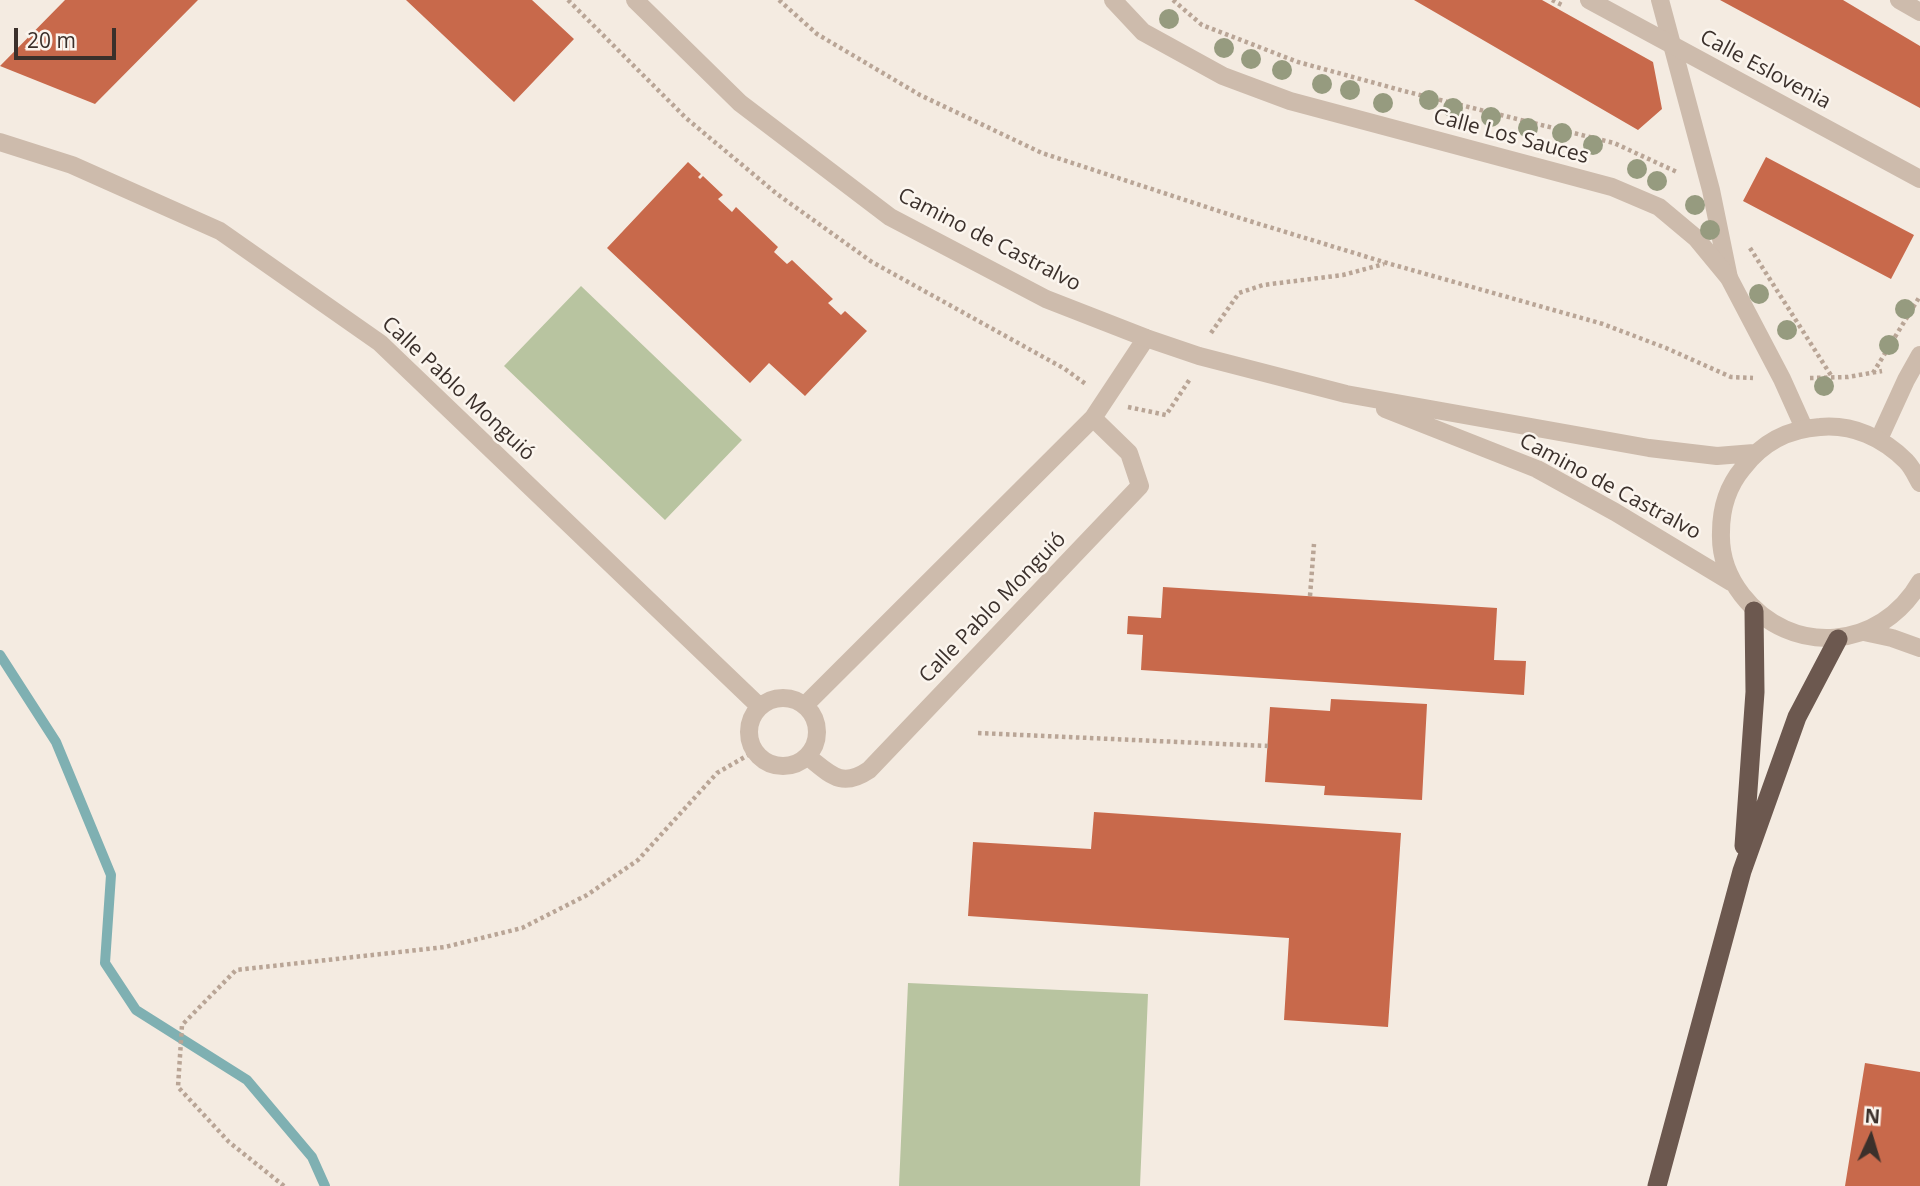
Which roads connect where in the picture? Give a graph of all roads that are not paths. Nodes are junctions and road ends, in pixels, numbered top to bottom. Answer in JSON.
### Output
{"nodes":[{"id":1,"x":635,"y":0,"type":"edge"},
{"id":2,"x":1113,"y":0,"type":"edge"},
{"id":3,"x":1589,"y":0,"type":"edge"},
{"id":4,"x":1660,"y":0,"type":"edge"},
{"id":5,"x":1899,"y":0,"type":"edge"},
{"id":6,"x":1920,"y":12,"type":"edge"},
{"id":7,"x":1672,"y":46,"type":"junction"},
{"id":8,"x":0,"y":142,"type":"edge"},
{"id":9,"x":1920,"y":179,"type":"edge"},
{"id":10,"x":1729,"y":278,"type":"junction"},
{"id":11,"x":1146,"y":338,"type":"junction"},
{"id":12,"x":1920,"y":355,"type":"edge"},
{"id":13,"x":1346,"y":394,"type":"junction"},
{"id":14,"x":1093,"y":418,"type":"junction"},
{"id":15,"x":1804,"y":428,"type":"junction"},
{"id":16,"x":1879,"y":439,"type":"junction"},
{"id":17,"x":1754,"y":453,"type":"junction"},
{"id":18,"x":1920,"y":483,"type":"edge"},
{"id":19,"x":1731,"y":582,"type":"junction"},
{"id":20,"x":1920,"y":582,"type":"edge"},
{"id":21,"x":1754,"y":611,"type":"junction"},
{"id":22,"x":1864,"y":632,"type":"junction"},
{"id":23,"x":1838,"y":639,"type":"junction"},
{"id":24,"x":1920,"y":648,"type":"edge"},
{"id":25,"x":804,"y":705,"type":"junction"},
{"id":26,"x":760,"y":707,"type":"junction"},
{"id":27,"x":807,"y":756,"type":"junction"},
{"id":28,"x":1742,"y":871,"type":"junction"},
{"id":29,"x":1657,"y":1186,"type":"edge"}],
"edges":[{"from":1,"to":11,"type":"street","name":"Camino de Castralvo"},
{"from":2,"to":10,"type":"street","name":"Calle Los Sauces"},
{"from":3,"to":7,"type":"street","name":"Calle Eslovenia"},
{"from":4,"to":7,"type":"street"},
{"from":5,"to":6,"type":"street"},
{"from":7,"to":9,"type":"street","name":"Calle Eslovenia"},
{"from":7,"to":10,"type":"street"},
{"from":8,"to":26,"type":"street","name":"Calle Pablo Monguió"},
{"from":10,"to":15,"type":"street","name":"Calle Los Sauces"},
{"from":11,"to":13,"type":"street","name":"Camino de Castralvo"},
{"from":11,"to":14,"type":"street"},
{"from":12,"to":16,"type":"street"},
{"from":13,"to":17,"type":"street","name":"Camino de Castralvo"},
{"from":13,"to":19,"type":"street","name":"Camino de Castralvo"},
{"from":14,"to":25,"type":"street"},
{"from":14,"to":27,"type":"street","name":"Calle Pablo Monguió"},
{"from":15,"to":16,"type":"street"},
{"from":15,"to":17,"type":"street"},
{"from":16,"to":18,"type":"street"},
{"from":17,"to":19,"type":"street"},
{"from":19,"to":21,"type":"street"},
{"from":20,"to":22,"type":"street"},
{"from":21,"to":23,"type":"street"},
{"from":21,"to":28,"type":"highway"},
{"from":22,"to":23,"type":"street"},
{"from":22,"to":24,"type":"street"},
{"from":23,"to":28,"type":"highway"},
{"from":25,"to":26,"type":"street"},
{"from":25,"to":27,"type":"street"},
{"from":26,"to":27,"type":"street"},
{"from":28,"to":29,"type":"highway"}]}
